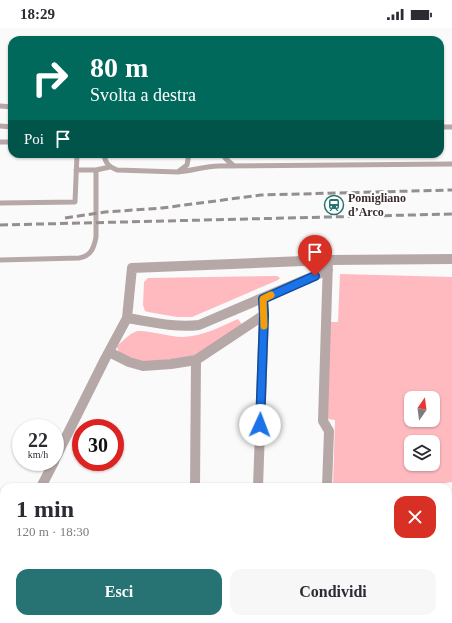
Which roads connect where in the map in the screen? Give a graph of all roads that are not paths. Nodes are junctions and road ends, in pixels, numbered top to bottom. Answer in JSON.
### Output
{"nodes":[{"id":1,"x":77,"y":158,"type":"edge"},
{"id":2,"x":105,"y":158,"type":"edge"},
{"id":3,"x":188,"y":158,"type":"edge"},
{"id":4,"x":225,"y":158,"type":"edge"},
{"id":5,"x":452,"y":164,"type":"edge"},
{"id":6,"x":234,"y":166,"type":"junction"},
{"id":7,"x":110,"y":167,"type":"junction"},
{"id":8,"x":76,"y":170,"type":"junction"},
{"id":9,"x":96,"y":170,"type":"junction"},
{"id":10,"x":178,"y":172,"type":"junction"},
{"id":11,"x":0,"y":203,"type":"edge"},
{"id":12,"x":452,"y":259,"type":"edge"},
{"id":13,"x":0,"y":260,"type":"edge"},
{"id":14,"x":328,"y":265,"type":"junction"},
{"id":15,"x":263,"y":299,"type":"junction"},
{"id":16,"x":264,"y":315,"type":"junction"},
{"id":17,"x":127,"y":318,"type":"junction"},
{"id":18,"x":107,"y":355,"type":"junction"},
{"id":19,"x":196,"y":360,"type":"junction"},
{"id":20,"x":64,"y":441,"type":"edge"},
{"id":21,"x":49,"y":471,"type":"edge"},
{"id":22,"x":43,"y":483,"type":"edge"},
{"id":23,"x":196,"y":483,"type":"edge"},
{"id":24,"x":258,"y":483,"type":"edge"},
{"id":25,"x":327,"y":483,"type":"edge"}],
"edges":[{"from":1,"to":8,"type":"lane"},
{"from":2,"to":7,"type":"lane"},
{"from":3,"to":10,"type":"lane"},
{"from":4,"to":6,"type":"lane"},
{"from":5,"to":6,"type":"lane"},
{"from":6,"to":10,"type":"lane"},
{"from":7,"to":9,"type":"lane"},
{"from":7,"to":10,"type":"lane"},
{"from":8,"to":9,"type":"lane"},
{"from":8,"to":11,"type":"lane"},
{"from":9,"to":13,"type":"lane"},
{"from":12,"to":14,"type":"street"},
{"from":14,"to":15,"type":"street"},
{"from":14,"to":17,"type":"street"},
{"from":14,"to":25,"type":"street"},
{"from":15,"to":16,"type":"street"},
{"from":15,"to":17,"type":"street"},
{"from":16,"to":19,"type":"street"},
{"from":16,"to":24,"type":"street"},
{"from":17,"to":18,"type":"street"},
{"from":18,"to":19,"type":"street"},
{"from":18,"to":20,"type":"street"},
{"from":19,"to":23,"type":"street"},
{"from":21,"to":22,"type":"street"}]}
